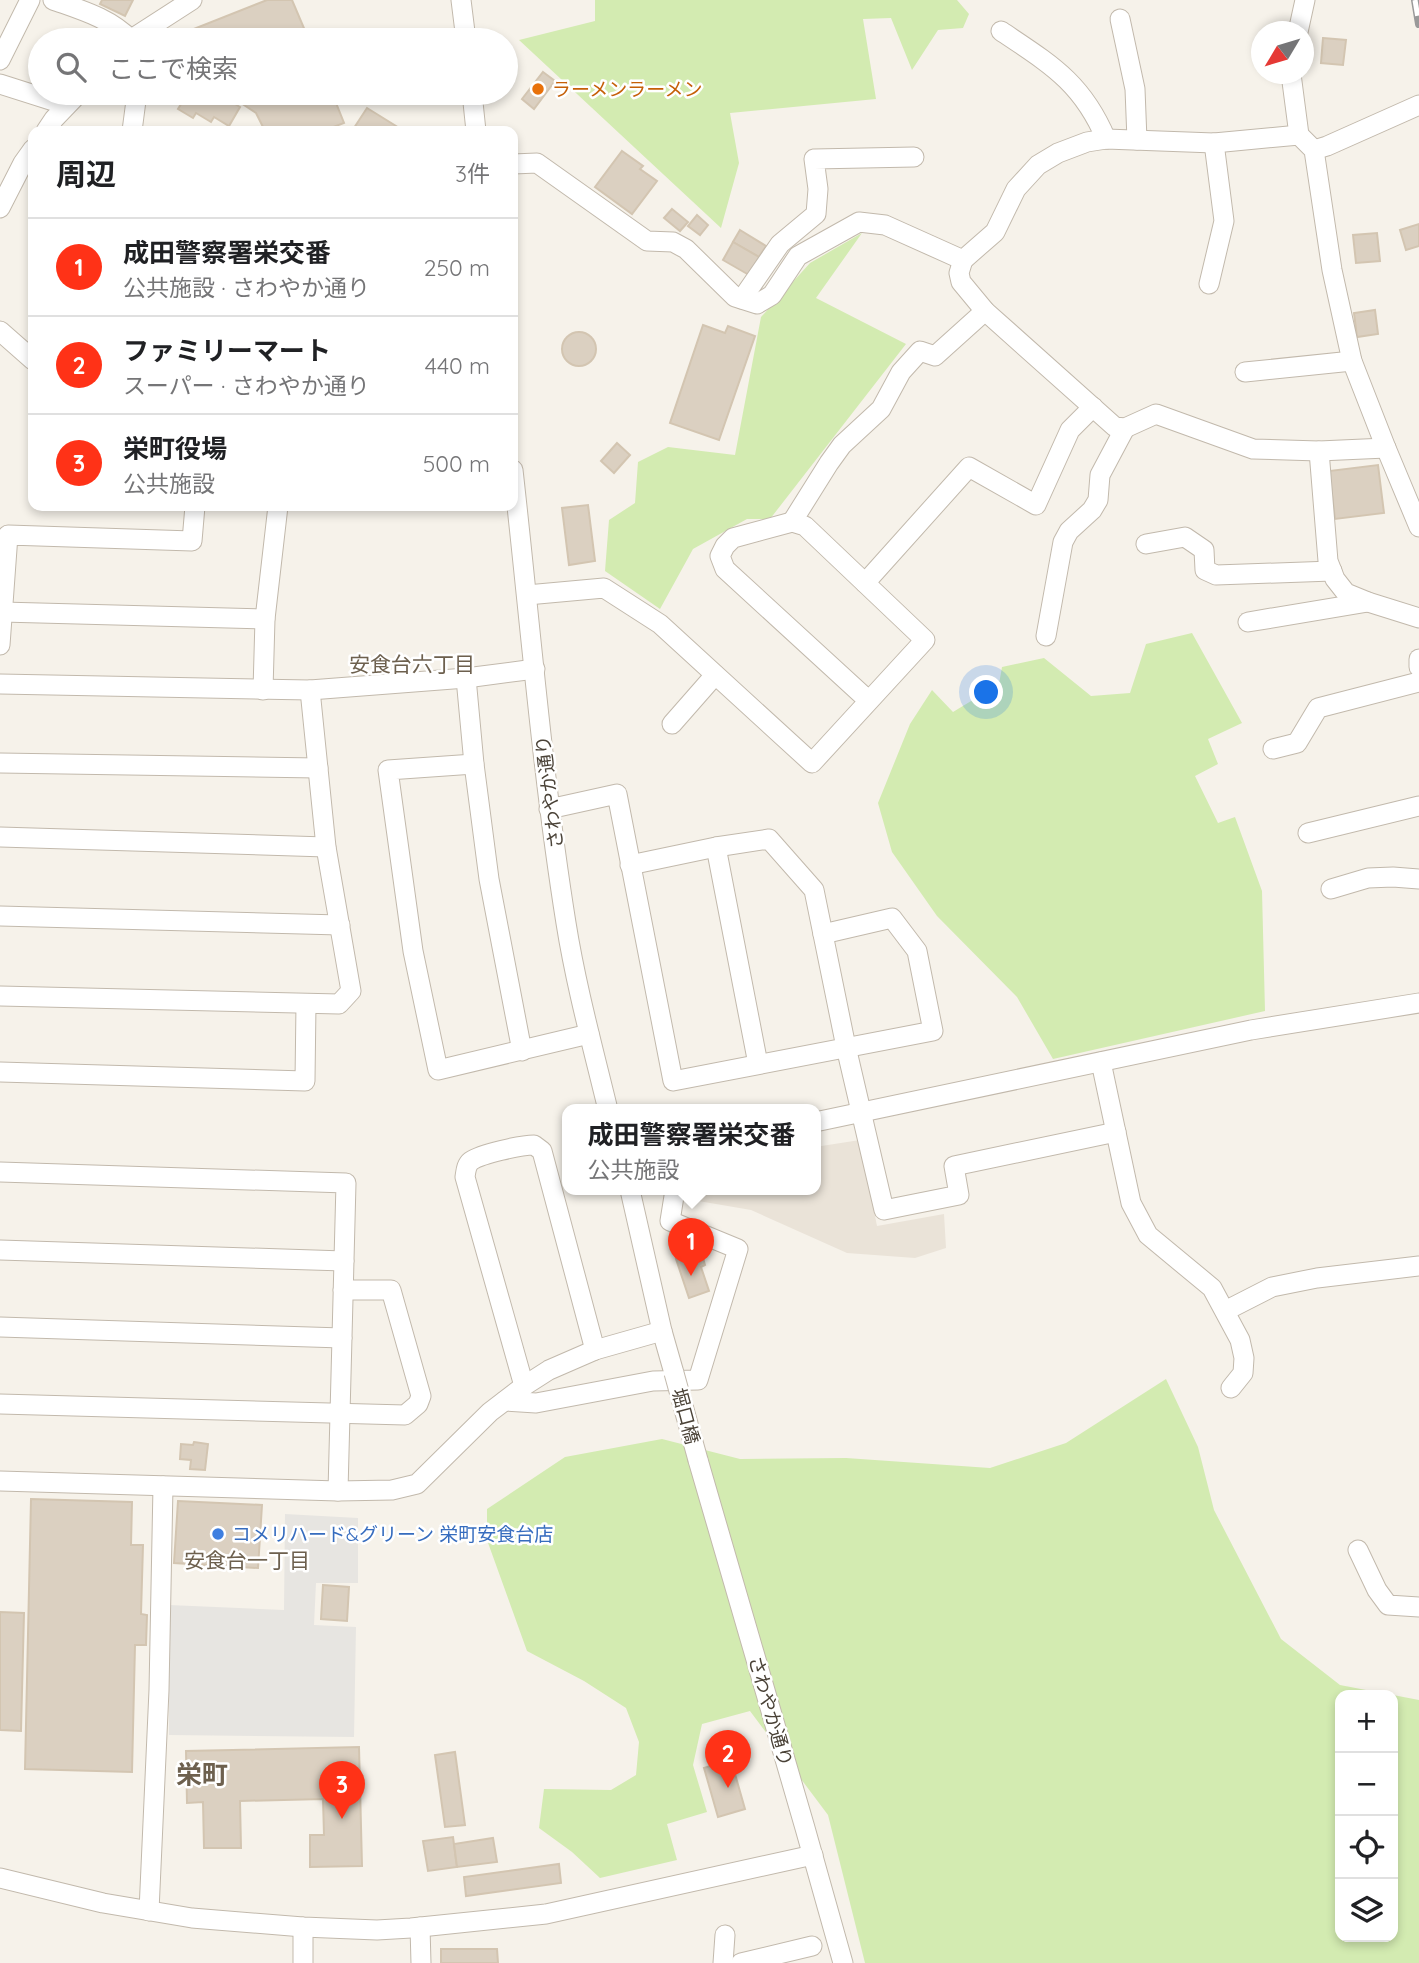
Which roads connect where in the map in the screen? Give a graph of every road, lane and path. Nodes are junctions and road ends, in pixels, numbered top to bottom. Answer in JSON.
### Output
{"nodes":[{"id":1,"x":30,"y":0,"type":"edge"},
{"id":2,"x":53,"y":0,"type":"edge"},
{"id":3,"x":192,"y":0,"type":"edge"},
{"id":4,"x":461,"y":0,"type":"edge"},
{"id":5,"x":1305,"y":0,"type":"edge"},
{"id":6,"x":1120,"y":19,"type":"dead end"},
{"id":7,"x":1300,"y":21,"type":"edge"},
{"id":8,"x":117,"y":28,"type":"edge"},
{"id":9,"x":149,"y":28,"type":"edge"},
{"id":10,"x":464,"y":28,"type":"edge"},
{"id":11,"x":1002,"y":31,"type":"dead end"},
{"id":12,"x":0,"y":60,"type":"edge"},
{"id":13,"x":0,"y":84,"type":"edge"},
{"id":14,"x":1292,"y":84,"type":"edge"},
{"id":15,"x":28,"y":90,"type":"edge"},
{"id":16,"x":68,"y":105,"type":"edge"},
{"id":17,"x":135,"y":105,"type":"edge"},
{"id":18,"x":473,"y":105,"type":"edge"},
{"id":19,"x":1419,"y":105,"type":"edge"},
{"id":20,"x":50,"y":126,"type":"edge"},
{"id":21,"x":133,"y":126,"type":"edge"},
{"id":22,"x":475,"y":126,"type":"edge"},
{"id":23,"x":1299,"y":135,"type":"junction"},
{"id":24,"x":1106,"y":139,"type":"junction"},
{"id":25,"x":1137,"y":140,"type":"junction"},
{"id":26,"x":1214,"y":143,"type":"junction"},
{"id":27,"x":1314,"y":150,"type":"junction"},
{"id":28,"x":28,"y":156,"type":"edge"},
{"id":29,"x":914,"y":157,"type":"dead end"},
{"id":30,"x":518,"y":164,"type":"edge"},
{"id":31,"x":0,"y":208,"type":"edge"},
{"id":32,"x":963,"y":260,"type":"junction"},
{"id":33,"x":1209,"y":284,"type":"dead end"},
{"id":34,"x":742,"y":299,"type":"junction"},
{"id":35,"x":985,"y":311,"type":"junction"},
{"id":36,"x":0,"y":331,"type":"edge"},
{"id":37,"x":28,"y":356,"type":"edge"},
{"id":38,"x":1352,"y":361,"type":"junction"},
{"id":39,"x":1245,"y":372,"type":"dead end"},
{"id":40,"x":1093,"y":407,"type":"junction"},
{"id":41,"x":1125,"y":428,"type":"junction"},
{"id":42,"x":1386,"y":449,"type":"junction"},
{"id":43,"x":1319,"y":451,"type":"junction"},
{"id":44,"x":195,"y":511,"type":"edge"},
{"id":45,"x":277,"y":511,"type":"edge"},
{"id":46,"x":518,"y":511,"type":"edge"},
{"id":47,"x":792,"y":523,"type":"junction"},
{"id":48,"x":1419,"y":527,"type":"edge"},
{"id":49,"x":1146,"y":544,"type":"dead end"},
{"id":50,"x":1332,"y":571,"type":"junction"},
{"id":51,"x":866,"y":583,"type":"junction"},
{"id":52,"x":527,"y":595,"type":"junction"},
{"id":53,"x":1368,"y":602,"type":"junction"},
{"id":54,"x":2,"y":612,"type":"junction"},
{"id":55,"x":1419,"y":618,"type":"edge"},
{"id":56,"x":265,"y":619,"type":"junction"},
{"id":57,"x":1248,"y":622,"type":"dead end"},
{"id":58,"x":1046,"y":636,"type":"dead end"},
{"id":59,"x":0,"y":645,"type":"edge"},
{"id":60,"x":1419,"y":659,"type":"edge"},
{"id":61,"x":1419,"y":667,"type":"edge"},
{"id":62,"x":535,"y":669,"type":"junction"},
{"id":63,"x":715,"y":675,"type":"junction"},
{"id":64,"x":466,"y":678,"type":"junction"},
{"id":65,"x":1419,"y":682,"type":"edge"},
{"id":66,"x":0,"y":684,"type":"edge"},
{"id":67,"x":263,"y":690,"type":"junction"},
{"id":68,"x":310,"y":690,"type":"junction"},
{"id":69,"x":869,"y":701,"type":"junction"},
{"id":70,"x":672,"y":724,"type":"dead end"},
{"id":71,"x":1273,"y":749,"type":"dead end"},
{"id":72,"x":0,"y":763,"type":"edge"},
{"id":73,"x":474,"y":764,"type":"junction"},
{"id":74,"x":318,"y":768,"type":"junction"},
{"id":75,"x":1419,"y":806,"type":"edge"},
{"id":76,"x":549,"y":809,"type":"junction"},
{"id":77,"x":1308,"y":833,"type":"dead end"},
{"id":78,"x":0,"y":837,"type":"edge"},
{"id":79,"x":326,"y":847,"type":"junction"},
{"id":80,"x":716,"y":847,"type":"junction"},
{"id":81,"x":631,"y":864,"type":"junction"},
{"id":82,"x":1419,"y":879,"type":"edge"},
{"id":83,"x":1331,"y":889,"type":"dead end"},
{"id":84,"x":0,"y":916,"type":"edge"},
{"id":85,"x":340,"y":925,"type":"junction"},
{"id":86,"x":823,"y":934,"type":"junction"},
{"id":87,"x":0,"y":996,"type":"edge"},
{"id":88,"x":1419,"y":1003,"type":"edge"},
{"id":89,"x":306,"y":1004,"type":"junction"},
{"id":90,"x":589,"y":1034,"type":"junction"},
{"id":91,"x":846,"y":1047,"type":"junction"},
{"id":92,"x":522,"y":1051,"type":"junction"},
{"id":93,"x":1101,"y":1062,"type":"junction"},
{"id":94,"x":758,"y":1064,"type":"junction"},
{"id":95,"x":0,"y":1072,"type":"edge"},
{"id":96,"x":606,"y":1104,"type":"edge"},
{"id":97,"x":861,"y":1112,"type":"junction"},
{"id":98,"x":821,"y":1121,"type":"edge"},
{"id":99,"x":1116,"y":1132,"type":"junction"},
{"id":100,"x":0,"y":1172,"type":"edge"},
{"id":101,"x":631,"y":1195,"type":"edge"},
{"id":102,"x":674,"y":1195,"type":"edge"},
{"id":103,"x":0,"y":1250,"type":"edge"},
{"id":104,"x":344,"y":1261,"type":"junction"},
{"id":105,"x":1419,"y":1266,"type":"edge"},
{"id":106,"x":343,"y":1290,"type":"junction"},
{"id":107,"x":1225,"y":1311,"type":"junction"},
{"id":108,"x":0,"y":1328,"type":"edge"},
{"id":109,"x":662,"y":1331,"type":"junction"},
{"id":110,"x":342,"y":1338,"type":"junction"},
{"id":111,"x":595,"y":1350,"type":"junction"},
{"id":112,"x":524,"y":1386,"type":"junction"},
{"id":113,"x":1231,"y":1388,"type":"dead end"},
{"id":114,"x":505,"y":1401,"type":"junction"},
{"id":115,"x":0,"y":1404,"type":"edge"},
{"id":116,"x":340,"y":1414,"type":"junction"},
{"id":117,"x":698,"y":1460,"type":"joint"},
{"id":118,"x":0,"y":1481,"type":"edge"},
{"id":119,"x":163,"y":1486,"type":"junction"},
{"id":120,"x":338,"y":1491,"type":"junction"},
{"id":121,"x":1358,"y":1550,"type":"dead end"},
{"id":122,"x":1419,"y":1607,"type":"edge"},
{"id":123,"x":813,"y":1855,"type":"junction"},
{"id":124,"x":0,"y":1878,"type":"edge"},
{"id":125,"x":149,"y":1911,"type":"junction"},
{"id":126,"x":303,"y":1927,"type":"junction"},
{"id":127,"x":415,"y":1928,"type":"junction"},
{"id":128,"x":725,"y":1935,"type":"dead end"},
{"id":129,"x":812,"y":1946,"type":"dead end"},
{"id":130,"x":303,"y":1963,"type":"edge"},
{"id":131,"x":421,"y":1963,"type":"edge"},
{"id":132,"x":723,"y":1963,"type":"edge"},
{"id":133,"x":741,"y":1963,"type":"edge"},
{"id":134,"x":843,"y":1963,"type":"edge"}],
"edges":[{"from":1,"to":12,"type":"street"},
{"from":2,"to":8,"type":"street"},
{"from":3,"to":9,"type":"street"},
{"from":4,"to":10,"type":"street"},
{"from":5,"to":7,"type":"street"},
{"from":6,"to":25,"type":"street"},
{"from":11,"to":24,"type":"street"},
{"from":13,"to":15,"type":"street"},
{"from":14,"to":23,"type":"street"},
{"from":16,"to":20,"type":"street"},
{"from":17,"to":21,"type":"street"},
{"from":18,"to":22,"type":"street"},
{"from":19,"to":27,"type":"street"},
{"from":23,"to":26,"type":"street"},
{"from":23,"to":27,"type":"street"},
{"from":24,"to":25,"type":"street"},
{"from":24,"to":32,"type":"street"},
{"from":25,"to":26,"type":"street"},
{"from":26,"to":33,"type":"street"},
{"from":27,"to":38,"type":"street"},
{"from":28,"to":31,"type":"street"},
{"from":29,"to":34,"type":"street"},
{"from":30,"to":34,"type":"street"},
{"from":32,"to":34,"type":"street"},
{"from":32,"to":35,"type":"street"},
{"from":35,"to":40,"type":"street"},
{"from":35,"to":47,"type":"street"},
{"from":36,"to":37,"type":"street"},
{"from":38,"to":39,"type":"street"},
{"from":38,"to":42,"type":"street"},
{"from":40,"to":41,"type":"street"},
{"from":40,"to":51,"type":"street"},
{"from":41,"to":43,"type":"street"},
{"from":41,"to":58,"type":"street"},
{"from":42,"to":43,"type":"street"},
{"from":42,"to":48,"type":"street"},
{"from":43,"to":50,"type":"street"},
{"from":44,"to":54,"type":"street"},
{"from":45,"to":56,"type":"street"},
{"from":46,"to":52,"type":"street","name":"さわやか通り"},
{"from":47,"to":51,"type":"street"},
{"from":47,"to":69,"type":"street"},
{"from":49,"to":50,"type":"street"},
{"from":50,"to":53,"type":"street"},
{"from":51,"to":69,"type":"street"},
{"from":52,"to":62,"type":"street","name":"さわやか通り"},
{"from":52,"to":63,"type":"street"},
{"from":53,"to":55,"type":"street"},
{"from":53,"to":57,"type":"street"},
{"from":54,"to":56,"type":"street"},
{"from":54,"to":59,"type":"street"},
{"from":56,"to":67,"type":"street"},
{"from":60,"to":61,"type":"street"},
{"from":62,"to":64,"type":"street"},
{"from":62,"to":76,"type":"street","name":"さわやか通り"},
{"from":63,"to":69,"type":"street"},
{"from":63,"to":70,"type":"street"},
{"from":64,"to":68,"type":"street"},
{"from":64,"to":73,"type":"street"},
{"from":65,"to":71,"type":"street"},
{"from":66,"to":67,"type":"street"},
{"from":67,"to":68,"type":"street"},
{"from":68,"to":74,"type":"street"},
{"from":72,"to":74,"type":"street"},
{"from":73,"to":92,"type":"street"},
{"from":73,"to":92,"type":"street"},
{"from":74,"to":79,"type":"street"},
{"from":75,"to":77,"type":"street"},
{"from":76,"to":81,"type":"street"},
{"from":76,"to":90,"type":"street","name":"さわやか通り"},
{"from":78,"to":79,"type":"street"},
{"from":79,"to":85,"type":"street"},
{"from":80,"to":81,"type":"street"},
{"from":80,"to":86,"type":"street"},
{"from":80,"to":94,"type":"street"},
{"from":81,"to":94,"type":"street"},
{"from":82,"to":83,"type":"street"},
{"from":84,"to":85,"type":"street"},
{"from":85,"to":89,"type":"street"},
{"from":86,"to":91,"type":"street"},
{"from":86,"to":91,"type":"street"},
{"from":87,"to":89,"type":"street"},
{"from":88,"to":93,"type":"street"},
{"from":89,"to":95,"type":"street"},
{"from":90,"to":92,"type":"street"},
{"from":90,"to":96,"type":"street","name":"さわやか通り"},
{"from":91,"to":94,"type":"street"},
{"from":91,"to":97,"type":"street"},
{"from":93,"to":97,"type":"street"},
{"from":93,"to":99,"type":"street"},
{"from":97,"to":98,"type":"street"},
{"from":97,"to":99,"type":"street"},
{"from":99,"to":107,"type":"street"},
{"from":100,"to":104,"type":"street"},
{"from":101,"to":109,"type":"street"},
{"from":102,"to":114,"type":"street"},
{"from":103,"to":104,"type":"street"},
{"from":104,"to":106,"type":"street"},
{"from":105,"to":107,"type":"street"},
{"from":106,"to":110,"type":"street"},
{"from":106,"to":116,"type":"street"},
{"from":107,"to":113,"type":"street"},
{"from":108,"to":110,"type":"street"},
{"from":109,"to":111,"type":"street"},
{"from":109,"to":117,"type":"street","name":"堀口橋","bridge":true},
{"from":110,"to":116,"type":"street"},
{"from":111,"to":112,"type":"street"},
{"from":111,"to":112,"type":"street"},
{"from":112,"to":114,"type":"street"},
{"from":114,"to":120,"type":"street"},
{"from":115,"to":116,"type":"street"},
{"from":116,"to":120,"type":"street"},
{"from":117,"to":123,"type":"street","name":"さわやか通り"},
{"from":118,"to":119,"type":"street"},
{"from":119,"to":120,"type":"street"},
{"from":119,"to":125,"type":"street"},
{"from":121,"to":122,"type":"street"},
{"from":123,"to":127,"type":"street"},
{"from":123,"to":134,"type":"street","name":"さわやか通り"},
{"from":124,"to":125,"type":"street"},
{"from":125,"to":126,"type":"street"},
{"from":126,"to":127,"type":"street"},
{"from":126,"to":130,"type":"street"},
{"from":127,"to":131,"type":"street"},
{"from":128,"to":132,"type":"street"},
{"from":129,"to":133,"type":"street"}]}
